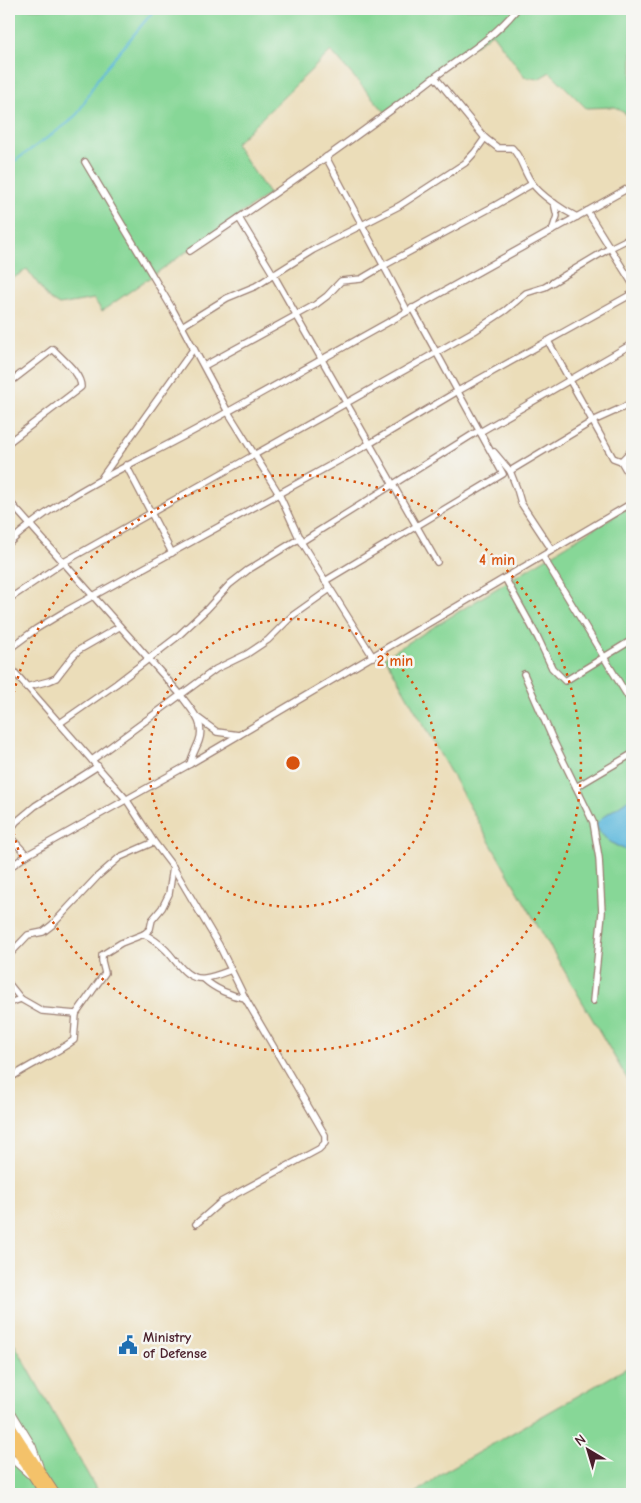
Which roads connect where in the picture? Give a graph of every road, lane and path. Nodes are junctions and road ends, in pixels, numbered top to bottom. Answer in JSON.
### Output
{"nodes":[{"id":1,"x":517,"y":9,"type":"edge"},
{"id":2,"x":435,"y":77,"type":"junction"},
{"id":3,"x":485,"y":138,"type":"junction"},
{"id":4,"x":326,"y":157,"type":"junction"},
{"id":5,"x":85,"y":162,"type":"dead end"},
{"id":6,"x":532,"y":184,"type":"junction"},
{"id":7,"x":632,"y":186,"type":"edge"},
{"id":8,"x":554,"y":203,"type":"junction"},
{"id":9,"x":587,"y":211,"type":"junction"},
{"id":10,"x":577,"y":217,"type":"junction"},
{"id":11,"x":239,"y":218,"type":"junction"},
{"id":12,"x":362,"y":226,"type":"junction"},
{"id":13,"x":552,"y":231,"type":"junction"},
{"id":14,"x":632,"y":237,"type":"edge"},
{"id":15,"x":610,"y":248,"type":"junction"},
{"id":16,"x":190,"y":251,"type":"dead end"},
{"id":17,"x":383,"y":266,"type":"junction"},
{"id":18,"x":273,"y":274,"type":"junction"},
{"id":19,"x":632,"y":283,"type":"edge"},
{"id":20,"x":632,"y":294,"type":"edge"},
{"id":21,"x":410,"y":309,"type":"junction"},
{"id":22,"x":296,"y":315,"type":"junction"},
{"id":23,"x":182,"y":326,"type":"junction"},
{"id":24,"x":548,"y":341,"type":"junction"},
{"id":25,"x":632,"y":344,"type":"edge"},
{"id":26,"x":194,"y":348,"type":"junction"},
{"id":27,"x":436,"y":351,"type":"junction"},
{"id":28,"x":322,"y":360,"type":"junction"},
{"id":29,"x":204,"y":366,"type":"junction"},
{"id":30,"x":571,"y":381,"type":"junction"},
{"id":31,"x":9,"y":383,"type":"edge"},
{"id":32,"x":458,"y":391,"type":"junction"},
{"id":33,"x":632,"y":402,"type":"edge"},
{"id":34,"x":346,"y":403,"type":"junction"},
{"id":35,"x":228,"y":412,"type":"junction"},
{"id":36,"x":592,"y":421,"type":"junction"},
{"id":37,"x":478,"y":432,"type":"junction"},
{"id":38,"x":9,"y":442,"type":"edge"},
{"id":39,"x":370,"y":444,"type":"junction"},
{"id":40,"x":632,"y":450,"type":"edge"},
{"id":41,"x":254,"y":455,"type":"junction"},
{"id":42,"x":621,"y":461,"type":"junction"},
{"id":43,"x":126,"y":465,"type":"junction"},
{"id":44,"x":510,"y":471,"type":"junction"},
{"id":45,"x":101,"y":478,"type":"junction"},
{"id":46,"x":632,"y":480,"type":"edge"},
{"id":47,"x":392,"y":486,"type":"junction"},
{"id":48,"x":279,"y":494,"type":"junction"},
{"id":49,"x":9,"y":501,"type":"edge"},
{"id":50,"x":630,"y":504,"type":"edge"},
{"id":51,"x":150,"y":512,"type":"junction"},
{"id":52,"x":632,"y":513,"type":"edge"},
{"id":53,"x":29,"y":524,"type":"junction"},
{"id":54,"x":416,"y":527,"type":"junction"},
{"id":55,"x":300,"y":540,"type":"junction"},
{"id":56,"x":9,"y":543,"type":"edge"},
{"id":57,"x":552,"y":550,"type":"junction"},
{"id":58,"x":172,"y":553,"type":"junction"},
{"id":59,"x":542,"y":556,"type":"junction"},
{"id":60,"x":64,"y":562,"type":"junction"},
{"id":61,"x":437,"y":562,"type":"dead end"},
{"id":62,"x":505,"y":578,"type":"junction"},
{"id":63,"x":325,"y":582,"type":"junction"},
{"id":64,"x":330,"y":590,"type":"junction"},
{"id":65,"x":93,"y":596,"type":"junction"},
{"id":66,"x":9,"y":599,"type":"edge"},
{"id":67,"x":119,"y":627,"type":"junction"},
{"id":68,"x":632,"y":640,"type":"edge"},
{"id":69,"x":9,"y":649,"type":"edge"},
{"id":70,"x":373,"y":657,"type":"junction"},
{"id":71,"x":603,"y":658,"type":"junction"},
{"id":72,"x":149,"y":659,"type":"junction"},
{"id":73,"x":9,"y":666,"type":"edge"},
{"id":74,"x":524,"y":674,"type":"dead end"},
{"id":75,"x":26,"y":687,"type":"junction"},
{"id":76,"x":180,"y":694,"type":"junction"},
{"id":77,"x":632,"y":704,"type":"edge"},
{"id":78,"x":198,"y":718,"type":"junction"},
{"id":79,"x":60,"y":724,"type":"junction"},
{"id":80,"x":240,"y":735,"type":"junction"},
{"id":81,"x":632,"y":754,"type":"edge"},
{"id":82,"x":92,"y":760,"type":"junction"},
{"id":83,"x":190,"y":764,"type":"junction"},
{"id":84,"x":98,"y":766,"type":"junction"},
{"id":85,"x":576,"y":787,"type":"junction"},
{"id":86,"x":126,"y":799,"type":"junction"},
{"id":87,"x":9,"y":832,"type":"edge"},
{"id":88,"x":9,"y":836,"type":"edge"},
{"id":89,"x":154,"y":842,"type":"junction"},
{"id":90,"x":27,"y":855,"type":"junction"},
{"id":91,"x":173,"y":867,"type":"junction"},
{"id":92,"x":9,"y":868,"type":"edge"},
{"id":93,"x":144,"y":934,"type":"junction"},
{"id":94,"x":9,"y":955,"type":"edge"},
{"id":95,"x":231,"y":970,"type":"junction"},
{"id":96,"x":204,"y":979,"type":"junction"},
{"id":97,"x":9,"y":984,"type":"edge"},
{"id":98,"x":246,"y":998,"type":"junction"},
{"id":99,"x":21,"y":999,"type":"junction"},
{"id":100,"x":593,"y":1000,"type":"dead end"},
{"id":101,"x":9,"y":1003,"type":"edge"},
{"id":102,"x":76,"y":1014,"type":"junction"},
{"id":103,"x":9,"y":1078,"type":"edge"},
{"id":104,"x":196,"y":1224,"type":"dead end"},
{"id":105,"x":9,"y":1408,"type":"edge"},
{"id":106,"x":9,"y":1424,"type":"edge"},
{"id":107,"x":9,"y":1440,"type":"edge"},
{"id":108,"x":9,"y":1456,"type":"edge"},
{"id":109,"x":38,"y":1476,"type":"junction"},
{"id":110,"x":45,"y":1494,"type":"edge"},
{"id":111,"x":56,"y":1494,"type":"edge"}],
"edges":[{"from":1,"to":2,"type":"street"},
{"from":2,"to":3,"type":"street"},
{"from":2,"to":4,"type":"street"},
{"from":3,"to":6,"type":"street"},
{"from":3,"to":12,"type":"street"},
{"from":4,"to":11,"type":"street"},
{"from":4,"to":12,"type":"street"},
{"from":5,"to":23,"type":"street"},
{"from":6,"to":8,"type":"street"},
{"from":6,"to":17,"type":"street"},
{"from":7,"to":9,"type":"street"},
{"from":8,"to":10,"type":"street"},
{"from":8,"to":13,"type":"street"},
{"from":9,"to":10,"type":"street"},
{"from":9,"to":15,"type":"street"},
{"from":10,"to":13,"type":"street"},
{"from":11,"to":16,"type":"street"},
{"from":11,"to":18,"type":"street"},
{"from":12,"to":17,"type":"street"},
{"from":12,"to":18,"type":"street"},
{"from":13,"to":21,"type":"street"},
{"from":14,"to":15,"type":"street"},
{"from":15,"to":19,"type":"street"},
{"from":15,"to":27,"type":"street"},
{"from":17,"to":21,"type":"street"},
{"from":17,"to":22,"type":"street"},
{"from":18,"to":22,"type":"street"},
{"from":18,"to":23,"type":"street"},
{"from":20,"to":24,"type":"street"},
{"from":21,"to":27,"type":"street"},
{"from":21,"to":28,"type":"street"},
{"from":22,"to":28,"type":"street"},
{"from":22,"to":29,"type":"street"},
{"from":23,"to":26,"type":"street"},
{"from":24,"to":30,"type":"street"},
{"from":24,"to":32,"type":"street"},
{"from":25,"to":30,"type":"street"},
{"from":26,"to":29,"type":"street"},
{"from":26,"to":45,"type":"street"},
{"from":27,"to":32,"type":"street"},
{"from":27,"to":34,"type":"street"},
{"from":28,"to":34,"type":"street"},
{"from":28,"to":35,"type":"street"},
{"from":29,"to":35,"type":"street"},
{"from":30,"to":36,"type":"street"},
{"from":30,"to":37,"type":"street"},
{"from":31,"to":38,"type":"street"},
{"from":32,"to":37,"type":"street"},
{"from":32,"to":39,"type":"street"},
{"from":32,"to":54,"type":"street"},
{"from":33,"to":36,"type":"street"},
{"from":34,"to":39,"type":"street"},
{"from":34,"to":41,"type":"street"},
{"from":35,"to":41,"type":"street"},
{"from":35,"to":43,"type":"street"},
{"from":36,"to":42,"type":"street"},
{"from":36,"to":44,"type":"street"},
{"from":37,"to":44,"type":"street"},
{"from":37,"to":47,"type":"street"},
{"from":39,"to":47,"type":"street"},
{"from":39,"to":48,"type":"street"},
{"from":40,"to":42,"type":"street"},
{"from":41,"to":48,"type":"street"},
{"from":41,"to":51,"type":"street"},
{"from":42,"to":46,"type":"street"},
{"from":43,"to":45,"type":"street"},
{"from":43,"to":51,"type":"street"},
{"from":44,"to":57,"type":"street"},
{"from":45,"to":53,"type":"street"},
{"from":47,"to":54,"type":"street"},
{"from":47,"to":55,"type":"street"},
{"from":48,"to":55,"type":"street"},
{"from":48,"to":58,"type":"street"},
{"from":49,"to":53,"type":"street"},
{"from":50,"to":52,"type":"street"},
{"from":50,"to":57,"type":"street"},
{"from":51,"to":58,"type":"street"},
{"from":51,"to":60,"type":"street"},
{"from":53,"to":56,"type":"street"},
{"from":53,"to":60,"type":"street"},
{"from":54,"to":61,"type":"street"},
{"from":54,"to":63,"type":"street"},
{"from":55,"to":63,"type":"street"},
{"from":55,"to":72,"type":"street"},
{"from":57,"to":59,"type":"street"},
{"from":58,"to":65,"type":"street"},
{"from":59,"to":62,"type":"street"},
{"from":59,"to":71,"type":"street"},
{"from":60,"to":65,"type":"street"},
{"from":60,"to":66,"type":"street"},
{"from":62,"to":70,"type":"street"},
{"from":62,"to":71,"type":"street"},
{"from":63,"to":64,"type":"street"},
{"from":64,"to":70,"type":"street"},
{"from":64,"to":76,"type":"street"},
{"from":65,"to":67,"type":"street"},
{"from":65,"to":69,"type":"street"},
{"from":67,"to":72,"type":"street"},
{"from":67,"to":75,"type":"street"},
{"from":68,"to":71,"type":"street"},
{"from":70,"to":80,"type":"street"},
{"from":71,"to":77,"type":"street"},
{"from":72,"to":76,"type":"street"},
{"from":72,"to":79,"type":"street"},
{"from":73,"to":75,"type":"street"},
{"from":74,"to":85,"type":"street"},
{"from":75,"to":79,"type":"street"},
{"from":76,"to":78,"type":"street"},
{"from":76,"to":82,"type":"street"},
{"from":78,"to":80,"type":"street"},
{"from":78,"to":83,"type":"street"},
{"from":79,"to":82,"type":"street"},
{"from":80,"to":83,"type":"street"},
{"from":81,"to":85,"type":"street"},
{"from":82,"to":84,"type":"street"},
{"from":83,"to":86,"type":"street"},
{"from":84,"to":86,"type":"street"},
{"from":84,"to":87,"type":"street"},
{"from":85,"to":100,"type":"street"},
{"from":86,"to":89,"type":"street"},
{"from":86,"to":90,"type":"street"},
{"from":88,"to":90,"type":"street"},
{"from":89,"to":91,"type":"street"},
{"from":89,"to":94,"type":"street"},
{"from":90,"to":92,"type":"street"},
{"from":91,"to":93,"type":"street"},
{"from":91,"to":95,"type":"street"},
{"from":93,"to":96,"type":"street"},
{"from":93,"to":102,"type":"street"},
{"from":95,"to":96,"type":"street"},
{"from":95,"to":98,"type":"street"},
{"from":96,"to":98,"type":"street"},
{"from":97,"to":99,"type":"street"},
{"from":98,"to":104,"type":"street"},
{"from":99,"to":101,"type":"street"},
{"from":99,"to":102,"type":"street"},
{"from":102,"to":103,"type":"street"},
{"from":105,"to":109,"type":"street"},
{"from":106,"to":109,"type":"main road"},
{"from":107,"to":109,"type":"main road"},
{"from":108,"to":109,"type":"street"},
{"from":109,"to":110,"type":"main road"},
{"from":109,"to":111,"type":"main road"}]}
